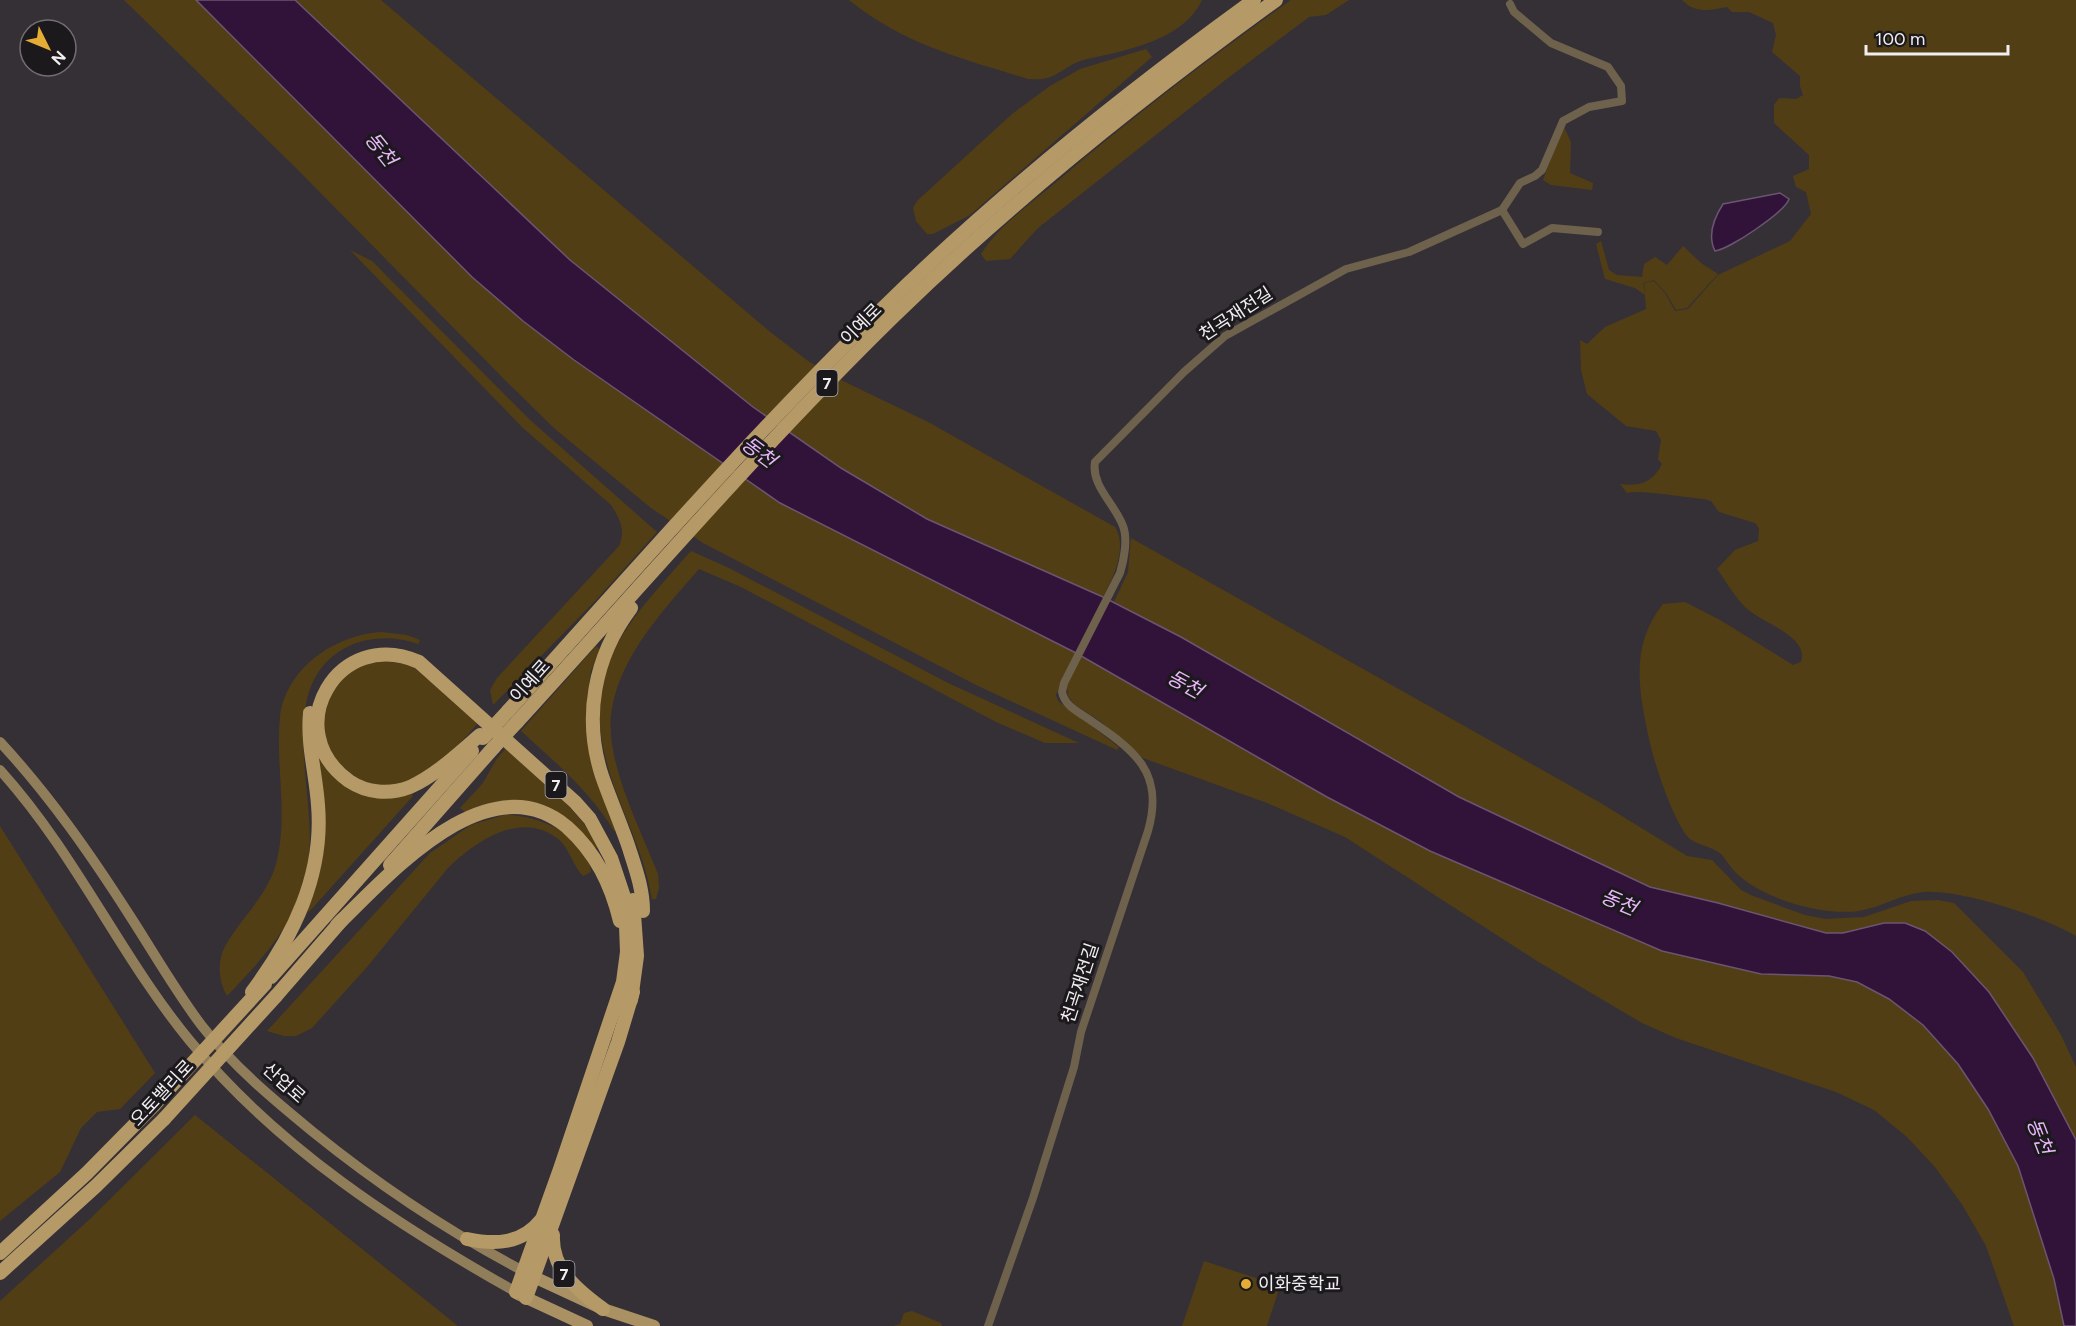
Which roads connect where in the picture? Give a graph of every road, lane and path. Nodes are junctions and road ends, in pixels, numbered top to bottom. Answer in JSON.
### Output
{"nodes":[{"id":1,"x":1254,"y":0,"type":"edge"},
{"id":2,"x":1276,"y":0,"type":"edge"},
{"id":3,"x":1510,"y":4,"type":"dead end"},
{"id":4,"x":1502,"y":210,"type":"junction"},
{"id":5,"x":1598,"y":232,"type":"dead end"},
{"id":6,"x":673,"y":551,"type":"junction"},
{"id":7,"x":512,"y":716,"type":"junction"},
{"id":8,"x":486,"y":740,"type":"junction"},
{"id":9,"x":0,"y":742,"type":"edge"},
{"id":10,"x":0,"y":770,"type":"edge"},
{"id":11,"x":337,"y":925,"type":"junction"},
{"id":12,"x":263,"y":981,"type":"junction"},
{"id":13,"x":623,"y":982,"type":"junction"},
{"id":14,"x":631,"y":1000,"type":"junction"},
{"id":15,"x":549,"y":1220,"type":"junction"},
{"id":16,"x":467,"y":1239,"type":"junction"},
{"id":17,"x":0,"y":1253,"type":"edge"},
{"id":18,"x":0,"y":1273,"type":"edge"},
{"id":19,"x":529,"y":1274,"type":"junction"},
{"id":20,"x":521,"y":1295,"type":"junction"},
{"id":21,"x":603,"y":1309,"type":"junction"},
{"id":22,"x":587,"y":1326,"type":"edge"},
{"id":23,"x":654,"y":1326,"type":"edge"},
{"id":24,"x":988,"y":1326,"type":"edge"}],
"edges":[{"from":1,"to":7,"type":"highway","name":"이예로","number":"7"},
{"from":2,"to":6,"type":"highway","name":"이예로","number":"7"},
{"from":3,"to":4,"type":"street"},
{"from":4,"to":5,"type":"street"},
{"from":4,"to":24,"type":"street","name":"천곡재전길"},
{"from":6,"to":7,"type":"highway","name":"이예로"},
{"from":6,"to":14,"type":"highway","number":"7"},
{"from":7,"to":8,"type":"highway","bridge":true},
{"from":8,"to":11,"type":"highway"},
{"from":8,"to":12,"type":"highway"},
{"from":8,"to":13,"type":"highway","number":"7"},
{"from":9,"to":16,"type":"main road","name":"산업로"},
{"from":10,"to":20,"type":"main road","number":"7"},
{"from":11,"to":13,"type":"highway"},
{"from":11,"to":18,"type":"highway","name":"오토밸리로","bridge":true},
{"from":12,"to":14,"type":"highway"},
{"from":12,"to":17,"type":"highway","name":"오토밸리로","bridge":true},
{"from":13,"to":15,"type":"highway","number":"7"},
{"from":14,"to":15,"type":"highway","number":"7"},
{"from":15,"to":16,"type":"highway"},
{"from":15,"to":19,"type":"highway","number":"7"},
{"from":15,"to":21,"type":"highway","number":"7"},
{"from":16,"to":19,"type":"main road","name":"산업로"},
{"from":19,"to":20,"type":"highway","number":"7"},
{"from":19,"to":21,"type":"main road","name":"산업로"},
{"from":20,"to":22,"type":"main road","number":"7"},
{"from":21,"to":23,"type":"main road","name":"산업로","number":"7"}]}
